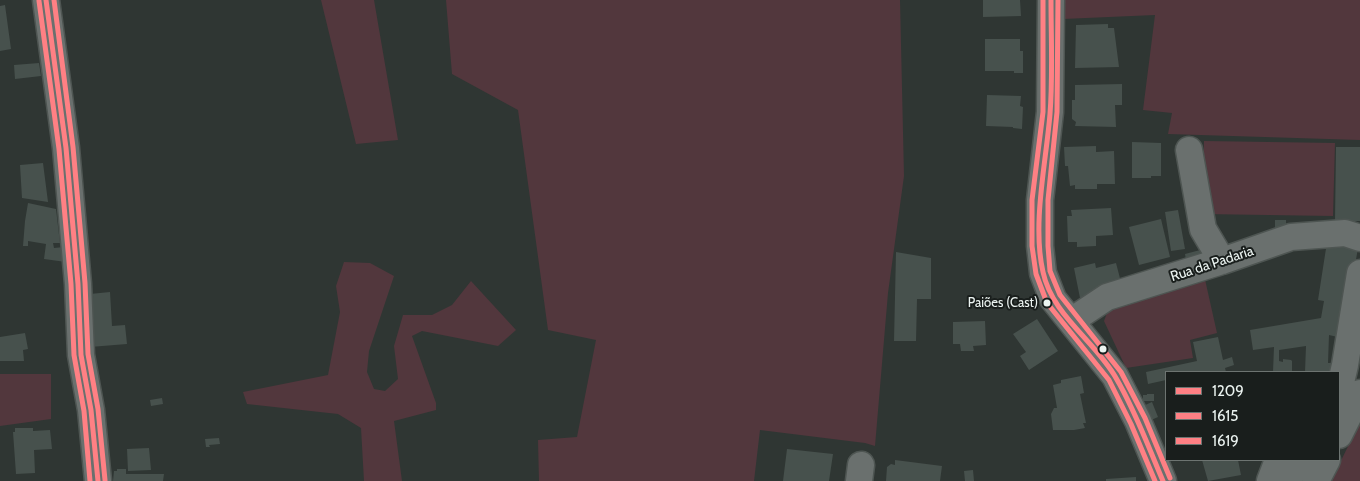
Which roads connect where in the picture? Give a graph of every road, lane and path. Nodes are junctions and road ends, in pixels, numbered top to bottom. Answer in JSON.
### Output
{"nodes":[{"id":1,"x":46,"y":0,"type":"edge"},
{"id":2,"x":1051,"y":0,"type":"edge"},
{"id":3,"x":1189,"y":150,"type":"dead end"},
{"id":4,"x":1360,"y":238,"type":"edge"},
{"id":5,"x":1222,"y":261,"type":"junction"},
{"id":6,"x":1360,"y":274,"type":"edge"},
{"id":7,"x":1071,"y":321,"type":"junction"},
{"id":8,"x":1340,"y":387,"type":"edge"},
{"id":9,"x":1360,"y":393,"type":"edge"},
{"id":10,"x":1340,"y":433,"type":"edge"},
{"id":11,"x":1322,"y":461,"type":"edge"},
{"id":12,"x":1297,"y":468,"type":"edge"},
{"id":13,"x":98,"y":481,"type":"edge"},
{"id":14,"x":1163,"y":481,"type":"edge"},
{"id":15,"x":1270,"y":481,"type":"edge"}],
"edges":[{"from":1,"to":13,"type":"street"},
{"from":2,"to":7,"type":"street"},
{"from":3,"to":5,"type":"street"},
{"from":4,"to":5,"type":"street","name":"Rua da Padaria"},
{"from":5,"to":7,"type":"street","name":"Rua da Padaria"},
{"from":6,"to":8,"type":"street"},
{"from":7,"to":14,"type":"street"},
{"from":9,"to":10,"type":"street"},
{"from":11,"to":12,"type":"street"},
{"from":12,"to":15,"type":"street"}]}
